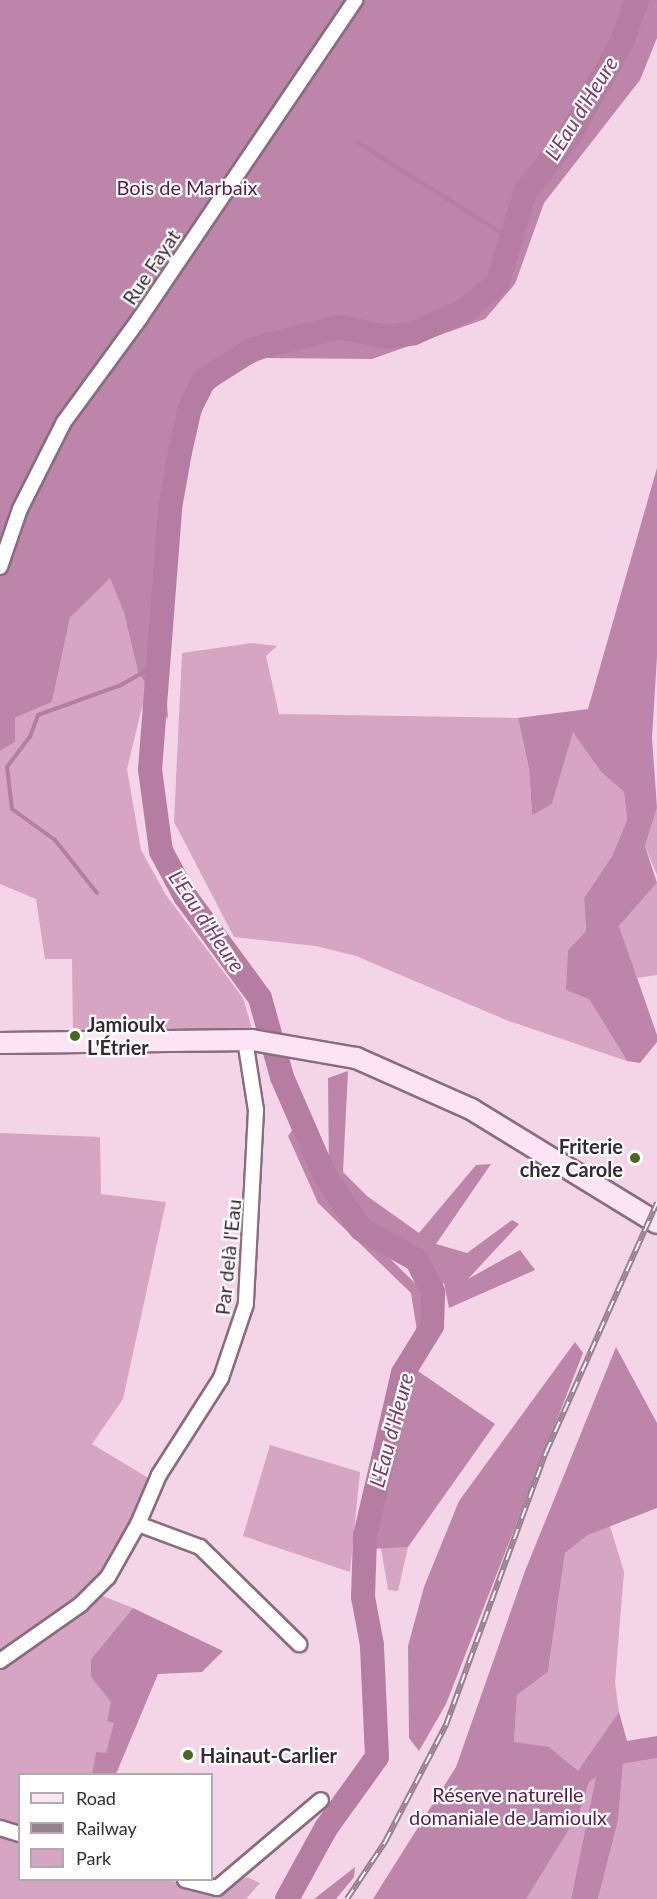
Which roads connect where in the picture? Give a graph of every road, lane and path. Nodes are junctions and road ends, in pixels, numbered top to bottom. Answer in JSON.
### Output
{"nodes":[{"id":1,"x":355,"y":0,"type":"edge"},
{"id":2,"x":0,"y":567,"type":"edge"},
{"id":3,"x":248,"y":1040,"type":"junction"},
{"id":4,"x":0,"y":1043,"type":"edge"},
{"id":5,"x":653,"y":1221,"type":"edge"},
{"id":6,"x":138,"y":1524,"type":"junction"},
{"id":7,"x":299,"y":1644,"type":"dead end"},
{"id":8,"x":0,"y":1661,"type":"edge"},
{"id":9,"x":321,"y":1800,"type":"dead end"},
{"id":10,"x":0,"y":1828,"type":"edge"},
{"id":11,"x":18,"y":1833,"type":"edge"},
{"id":12,"x":189,"y":1881,"type":"edge"}],
"edges":[{"from":1,"to":2,"type":"street","name":"Rue Fayat"},
{"from":3,"to":4,"type":"street"},
{"from":3,"to":5,"type":"street"},
{"from":3,"to":6,"type":"street","name":"Par delà l'Eau"},
{"from":6,"to":7,"type":"street"},
{"from":6,"to":8,"type":"street","name":"Par delà l'Eau"},
{"from":9,"to":12,"type":"street"},
{"from":10,"to":11,"type":"street"}]}
